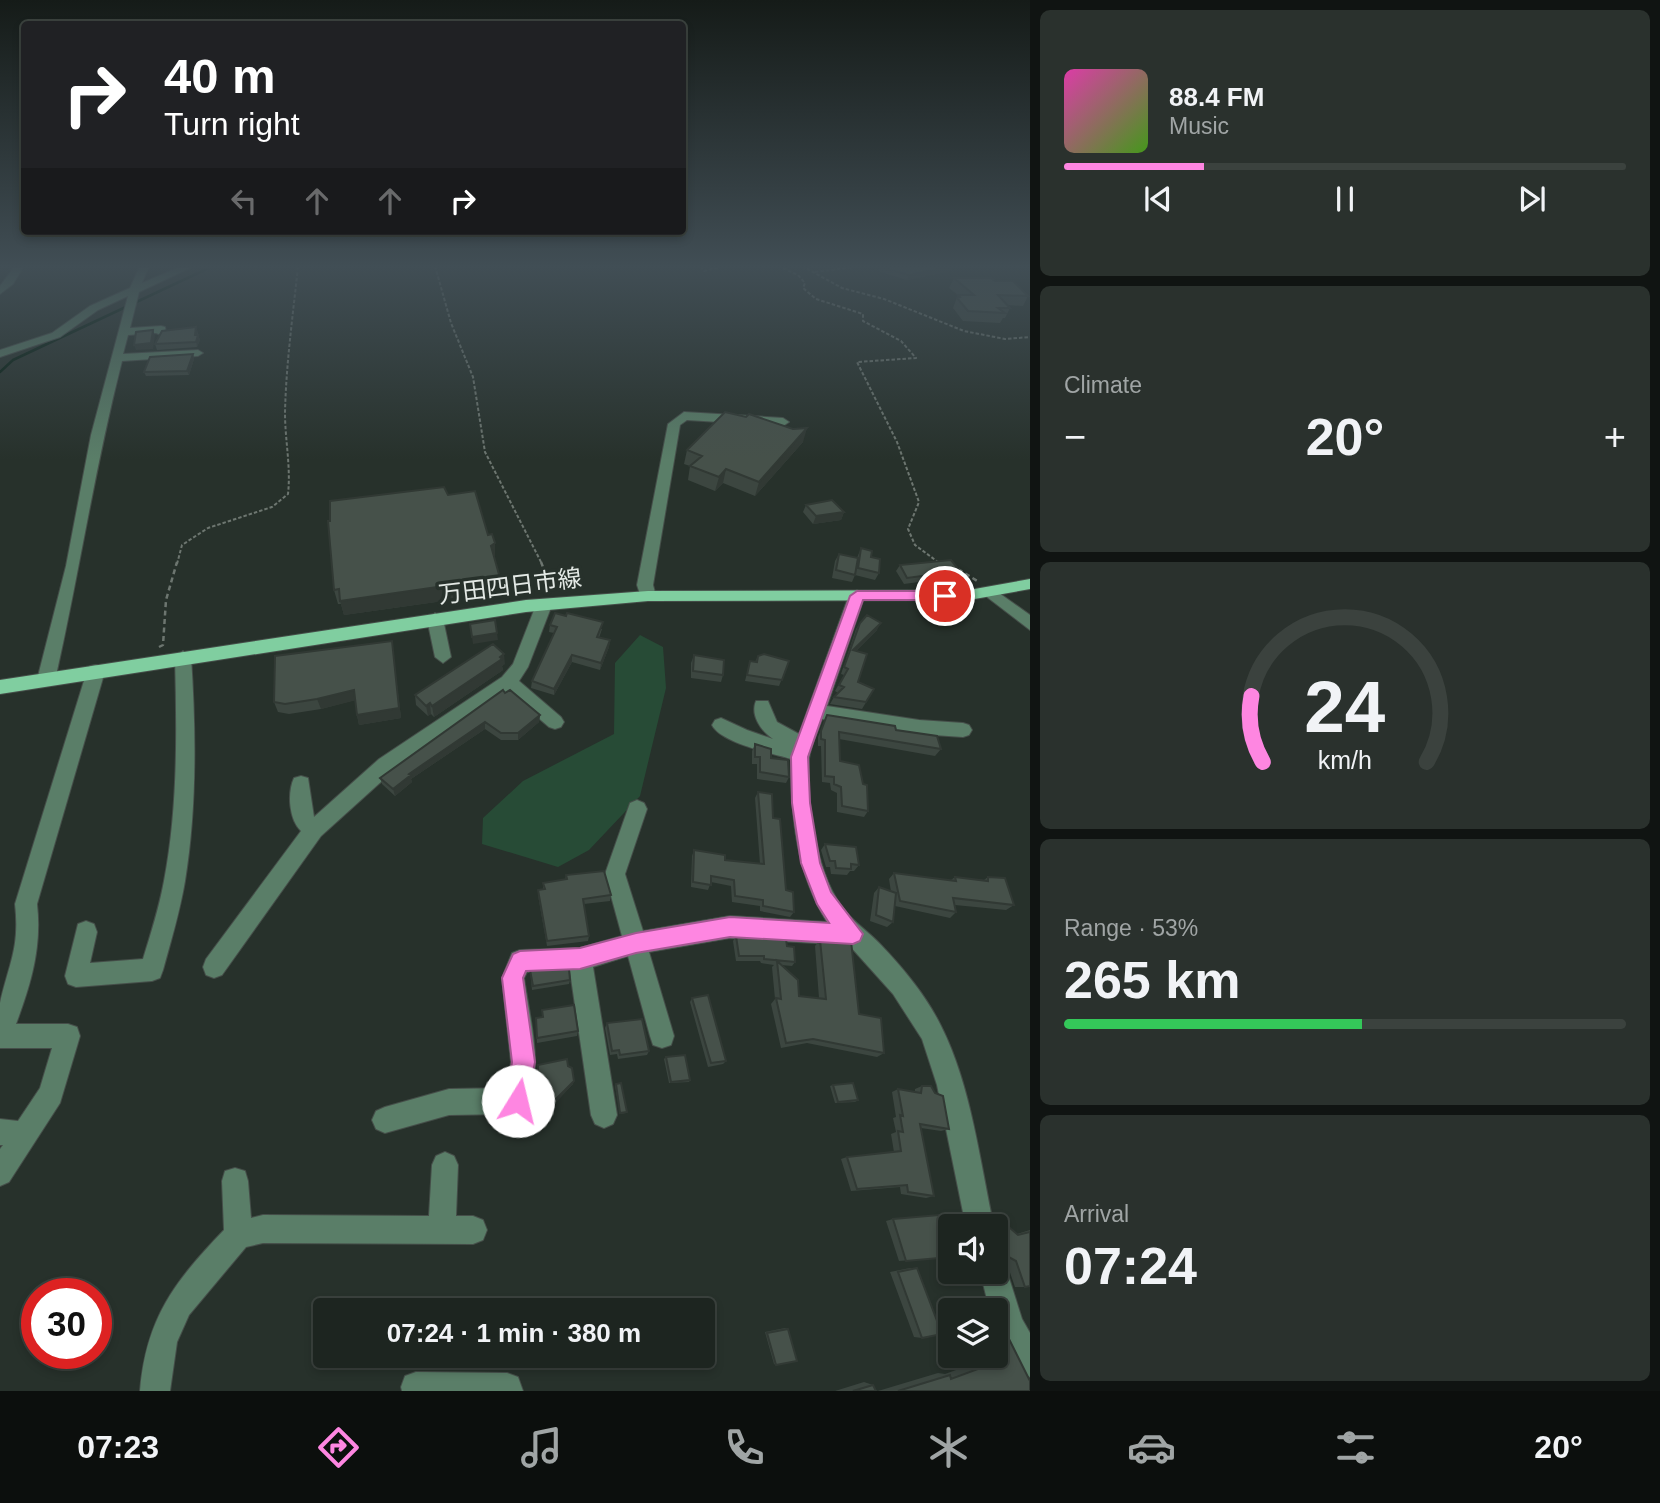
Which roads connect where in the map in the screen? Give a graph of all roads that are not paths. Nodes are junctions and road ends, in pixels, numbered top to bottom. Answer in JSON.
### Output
{"nodes":[{"id":1,"x":62,"y":331,"type":"edge"},
{"id":2,"x":138,"y":331,"type":"edge"},
{"id":3,"x":124,"y":332,"type":"joint"},
{"id":4,"x":198,"y":353,"type":"dead end"},
{"id":5,"x":0,"y":354,"type":"edge"},
{"id":6,"x":118,"y":358,"type":"junction"},
{"id":7,"x":783,"y":422,"type":"edge"},
{"id":8,"x":1030,"y":584,"type":"edge"},
{"id":9,"x":992,"y":593,"type":"junction"},
{"id":10,"x":648,"y":596,"type":"junction"},
{"id":11,"x":857,"y":596,"type":"junction"},
{"id":12,"x":550,"y":604,"type":"junction"},
{"id":13,"x":435,"y":619,"type":"junction"},
{"id":14,"x":1030,"y":624,"type":"edge"},
{"id":15,"x":183,"y":657,"type":"junction"},
{"id":16,"x":443,"y":657,"type":"dead end"},
{"id":17,"x":96,"y":671,"type":"junction"},
{"id":18,"x":46,"y":680,"type":"junction"},
{"id":19,"x":508,"y":681,"type":"junction"},
{"id":20,"x":0,"y":687,"type":"edge"},
{"id":21,"x":762,"y":706,"type":"dead end"},
{"id":22,"x":816,"y":711,"type":"junction"},
{"id":23,"x":555,"y":722,"type":"dead end"},
{"id":24,"x":721,"y":725,"type":"dead end"},
{"id":25,"x":963,"y":730,"type":"dead end"},
{"id":26,"x":802,"y":749,"type":"junction"},
{"id":27,"x":301,"y":784,"type":"dead end"},
{"id":28,"x":637,"y":809,"type":"dead end"},
{"id":29,"x":314,"y":830,"type":"junction"},
{"id":30,"x":86,"y":932,"type":"dead end"},
{"id":31,"x":853,"y":934,"type":"junction"},
{"id":32,"x":636,"y":943,"type":"junction"},
{"id":33,"x":580,"y":959,"type":"junction"},
{"id":34,"x":214,"y":967,"type":"dead end"},
{"id":35,"x":0,"y":1036,"type":"edge"},
{"id":36,"x":663,"y":1036,"type":"dead end"},
{"id":37,"x":604,"y":1115,"type":"dead end"},
{"id":38,"x":385,"y":1121,"type":"dead end"},
{"id":39,"x":12,"y":1133,"type":"edge"},
{"id":40,"x":445,"y":1165,"type":"dead end"},
{"id":41,"x":0,"y":1173,"type":"edge"},
{"id":42,"x":235,"y":1181,"type":"dead end"},
{"id":43,"x":977,"y":1214,"type":"edge"},
{"id":44,"x":442,"y":1230,"type":"junction"},
{"id":45,"x":473,"y":1230,"type":"dead end"},
{"id":46,"x":239,"y":1235,"type":"junction"},
{"id":47,"x":997,"y":1284,"type":"edge"},
{"id":48,"x":1030,"y":1362,"type":"edge"},
{"id":49,"x":416,"y":1387,"type":"dead end"},
{"id":50,"x":155,"y":1391,"type":"edge"},
{"id":51,"x":508,"y":1391,"type":"edge"}],
"edges":[{"from":1,"to":5,"type":"street"},
{"from":2,"to":3,"type":"street"},
{"from":3,"to":6,"type":"street"},
{"from":4,"to":6,"type":"street"},
{"from":6,"to":18,"type":"street"},
{"from":7,"to":10,"type":"street"},
{"from":8,"to":9,"type":"main road","name":"万田四日市線"},
{"from":9,"to":11,"type":"main road","name":"万田四日市線"},
{"from":9,"to":14,"type":"street"},
{"from":10,"to":11,"type":"main road","name":"万田四日市線"},
{"from":10,"to":12,"type":"main road","name":"万田四日市線"},
{"from":11,"to":22,"type":"street"},
{"from":12,"to":13,"type":"main road","name":"万田四日市線"},
{"from":12,"to":19,"type":"street"},
{"from":13,"to":15,"type":"main road","name":"万田四日市線"},
{"from":13,"to":16,"type":"street"},
{"from":15,"to":17,"type":"main road","name":"万田四日市線"},
{"from":15,"to":30,"type":"street"},
{"from":17,"to":18,"type":"main road","name":"万田四日市線"},
{"from":17,"to":35,"type":"street"},
{"from":18,"to":20,"type":"main road","name":"万田四日市線"},
{"from":19,"to":23,"type":"street"},
{"from":19,"to":29,"type":"street"},
{"from":21,"to":26,"type":"street"},
{"from":22,"to":25,"type":"street"},
{"from":22,"to":26,"type":"street"},
{"from":24,"to":26,"type":"street"},
{"from":26,"to":31,"type":"street"},
{"from":27,"to":29,"type":"street"},
{"from":28,"to":32,"type":"street"},
{"from":29,"to":34,"type":"street"},
{"from":31,"to":32,"type":"street"},
{"from":31,"to":43,"type":"street"},
{"from":32,"to":33,"type":"street"},
{"from":32,"to":36,"type":"street"},
{"from":33,"to":37,"type":"street"},
{"from":33,"to":38,"type":"street"},
{"from":35,"to":39,"type":"street"},
{"from":39,"to":41,"type":"street"},
{"from":40,"to":44,"type":"street"},
{"from":42,"to":46,"type":"street"},
{"from":44,"to":45,"type":"street"},
{"from":44,"to":46,"type":"street"},
{"from":46,"to":50,"type":"street"},
{"from":47,"to":48,"type":"street"},
{"from":49,"to":51,"type":"street"}]}
